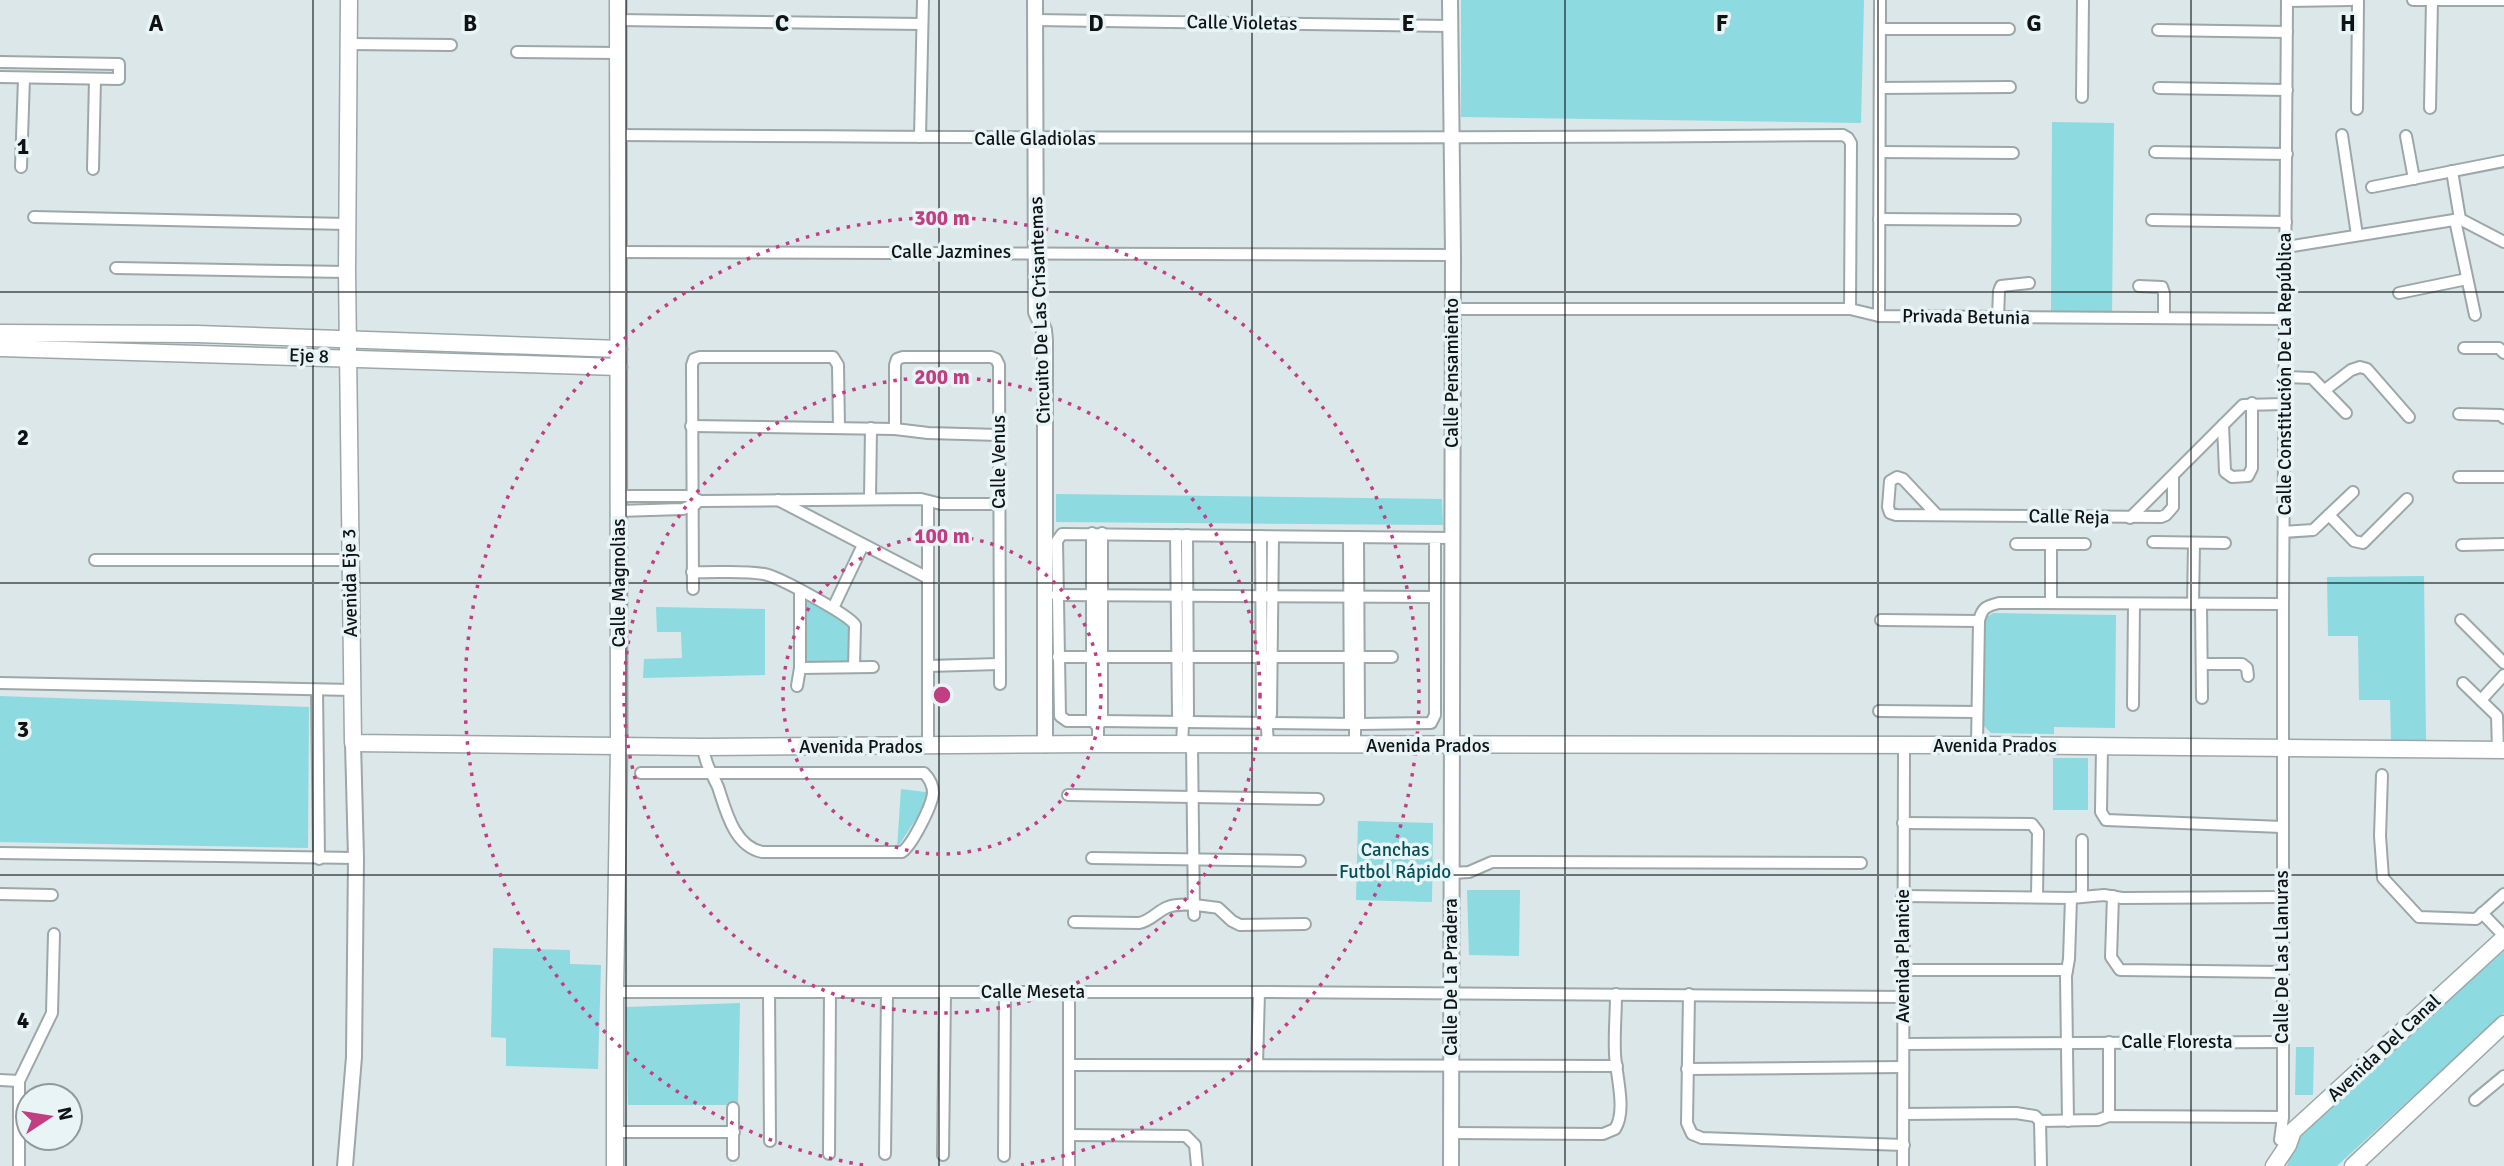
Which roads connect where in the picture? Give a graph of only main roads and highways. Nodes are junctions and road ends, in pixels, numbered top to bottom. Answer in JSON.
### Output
{"nodes":[{"id":1,"x":349,"y":0,"type":"edge"},
{"id":2,"x":618,"y":0,"type":"edge"},
{"id":3,"x":0,"y":332,"type":"edge"},
{"id":4,"x":348,"y":340,"type":"junction"},
{"id":5,"x":0,"y":348,"type":"edge"},
{"id":6,"x":619,"y":349,"type":"junction"},
{"id":7,"x":348,"y":357,"type":"junction"},
{"id":8,"x":619,"y":367,"type":"junction"},
{"id":9,"x":353,"y":743,"type":"joint"},
{"id":10,"x":619,"y":747,"type":"junction"},
{"id":11,"x":2501,"y":750,"type":"edge"},
{"id":12,"x":2504,"y":937,"type":"edge"},
{"id":13,"x":2504,"y":1024,"type":"edge"},
{"id":14,"x":2278,"y":1163,"type":"edge"},
{"id":15,"x":615,"y":1166,"type":"edge"},
{"id":16,"x":2353,"y":1166,"type":"edge"}],
"edges":[{"from":1,"to":4,"type":"main road","name":"Avenida Eje 3"},
{"from":2,"to":6,"type":"main road","name":"Calle Magnolias"},
{"from":3,"to":4,"type":"main road","name":"Eje 8"},
{"from":4,"to":6,"type":"main road","name":"Eje 8"},
{"from":4,"to":7,"type":"main road","name":"Avenida Eje 3"},
{"from":5,"to":7,"type":"main road","name":"Eje 8"},
{"from":6,"to":8,"type":"main road","name":"Calle Magnolias"},
{"from":7,"to":8,"type":"main road","name":"Eje 8"},
{"from":7,"to":9,"type":"main road","name":"Avenida Eje 3"},
{"from":8,"to":10,"type":"main road","name":"Calle Magnolias"},
{"from":9,"to":10,"type":"main road","name":"Avenida Prados"},
{"from":10,"to":11,"type":"main road","name":"Avenida Prados"},
{"from":10,"to":15,"type":"main road","name":"Calle Magnolias"},
{"from":12,"to":14,"type":"main road","name":"Avenida Del Canal"},
{"from":13,"to":16,"type":"main road"}]}
